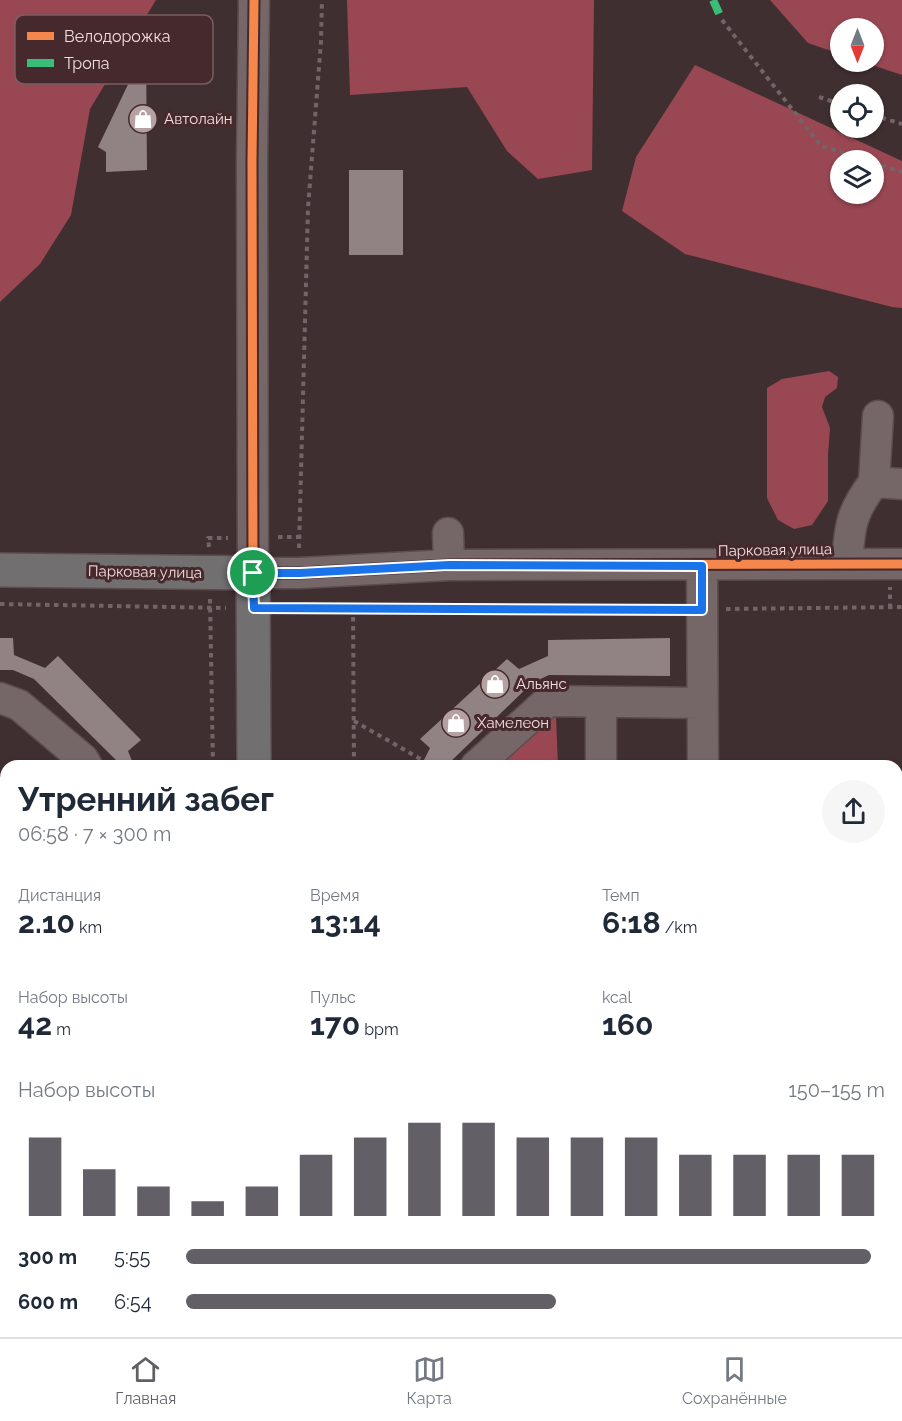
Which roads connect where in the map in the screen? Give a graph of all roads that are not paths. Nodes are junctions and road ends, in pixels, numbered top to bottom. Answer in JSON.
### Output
{"nodes":[{"id":1,"x":254,"y":0,"type":"edge"},
{"id":2,"x":878,"y":416,"type":"dead end"},
{"id":3,"x":888,"y":483,"type":"edge"},
{"id":4,"x":448,"y":533,"type":"dead end"},
{"id":5,"x":847,"y":564,"type":"junction"},
{"id":6,"x":902,"y":564,"type":"edge"},
{"id":7,"x":449,"y":565,"type":"junction"},
{"id":8,"x":702,"y":566,"type":"junction"},
{"id":9,"x":0,"y":570,"type":"edge"},
{"id":10,"x":253,"y":573,"type":"junction"},
{"id":11,"x":0,"y":698,"type":"edge"},
{"id":12,"x":601,"y":702,"type":"junction"},
{"id":13,"x":702,"y":703,"type":"junction"},
{"id":14,"x":84,"y":760,"type":"edge"},
{"id":15,"x":254,"y":760,"type":"edge"},
{"id":16,"x":483,"y":760,"type":"edge"},
{"id":17,"x":601,"y":760,"type":"edge"},
{"id":18,"x":703,"y":760,"type":"edge"}],
"edges":[{"from":1,"to":10,"type":"street"},
{"from":2,"to":3,"type":"street"},
{"from":3,"to":5,"type":"street"},
{"from":4,"to":7,"type":"street"},
{"from":5,"to":6,"type":"street","name":"Парковая улица"},
{"from":5,"to":8,"type":"street","name":"Парковая улица"},
{"from":7,"to":8,"type":"street","name":"Парковая улица"},
{"from":7,"to":10,"type":"street","name":"Парковая улица"},
{"from":8,"to":13,"type":"street"},
{"from":9,"to":10,"type":"main road","name":"Парковая улица"},
{"from":10,"to":15,"type":"main road"},
{"from":11,"to":14,"type":"street"},
{"from":12,"to":13,"type":"street"},
{"from":12,"to":16,"type":"street"},
{"from":12,"to":17,"type":"street"},
{"from":13,"to":18,"type":"street"}]}
